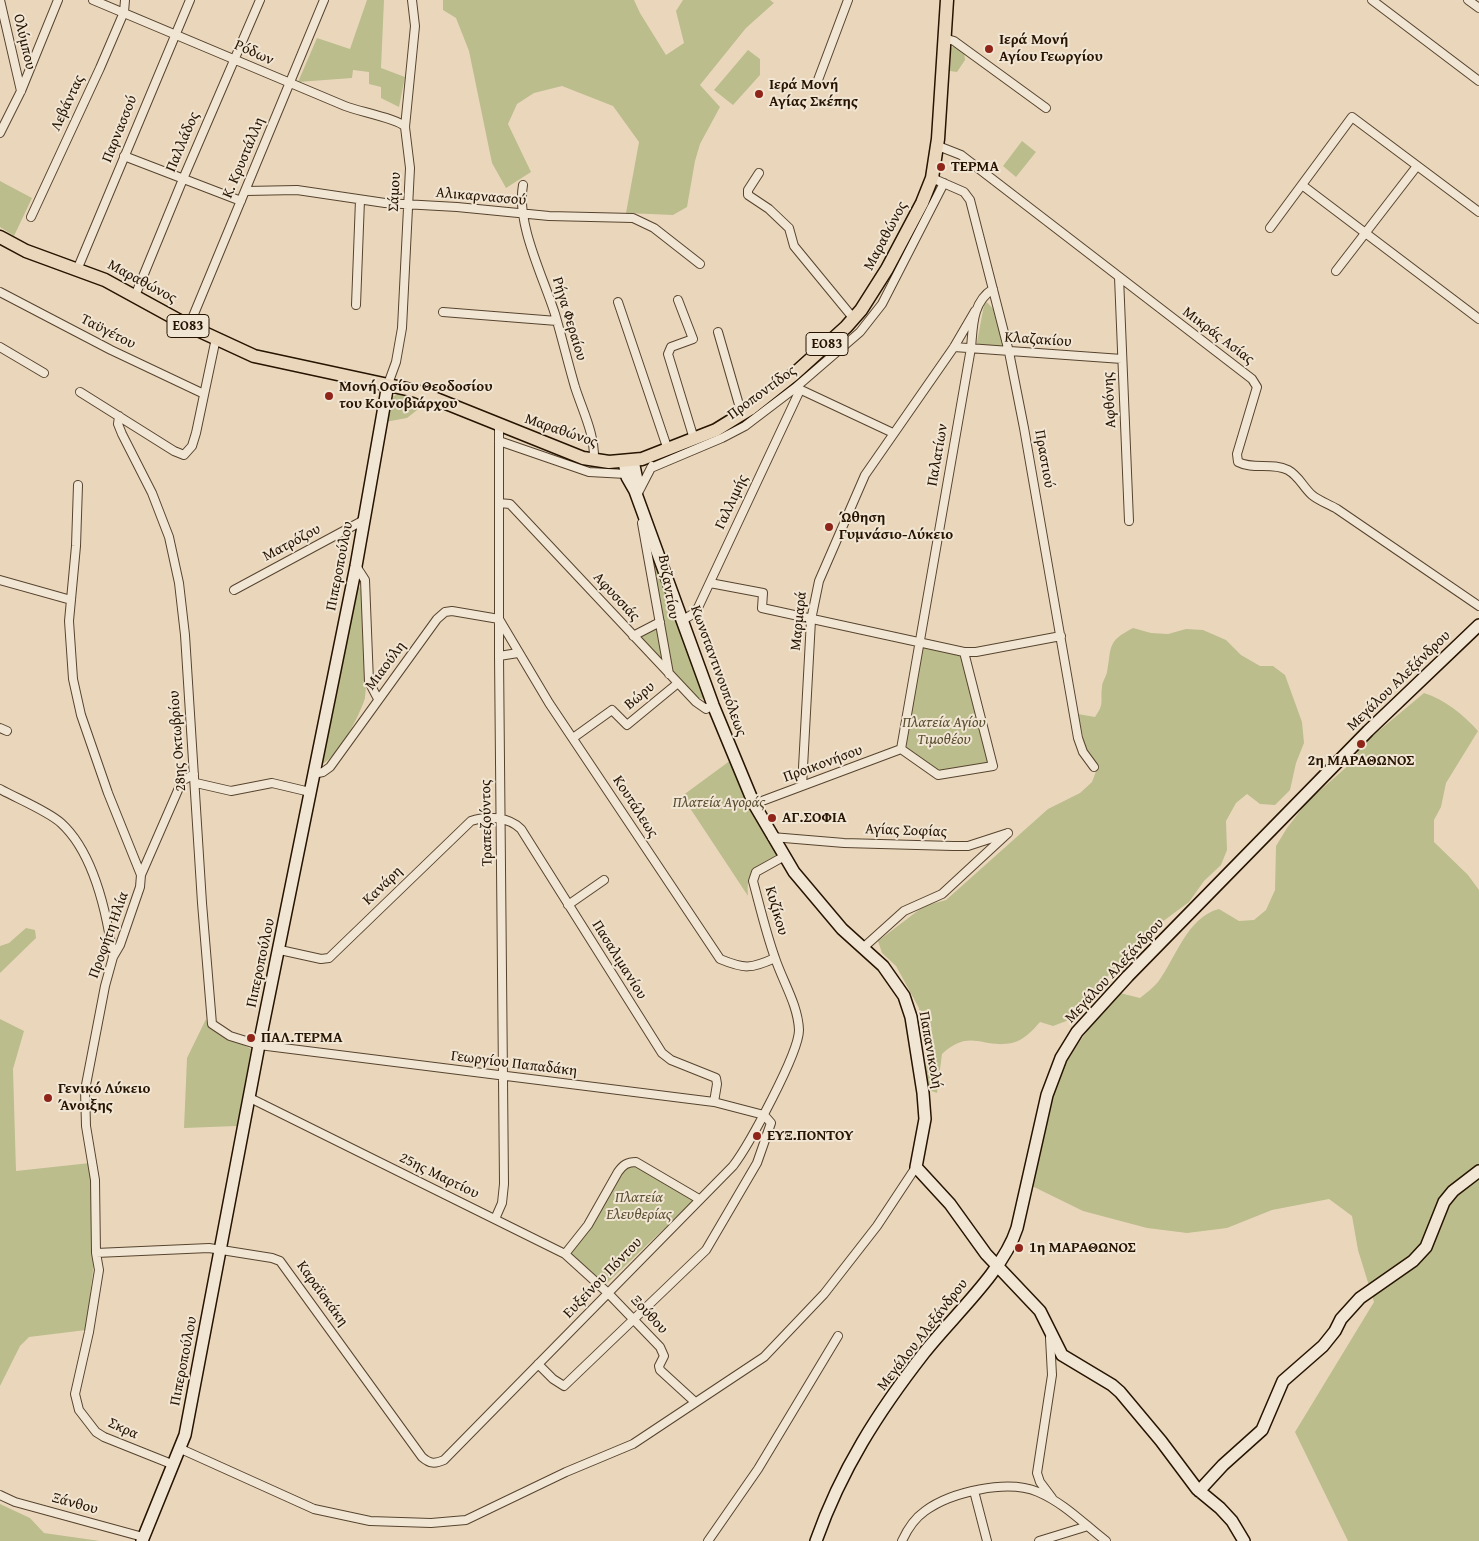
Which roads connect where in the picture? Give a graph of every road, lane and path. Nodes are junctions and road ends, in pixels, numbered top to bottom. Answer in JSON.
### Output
{"nodes":[{"id":1,"x":0,"y":0,"type":"edge"},
{"id":2,"x":58,"y":0,"type":"edge"},
{"id":3,"x":93,"y":0,"type":"edge"},
{"id":4,"x":125,"y":0,"type":"edge"},
{"id":5,"x":260,"y":0,"type":"edge"},
{"id":6,"x":324,"y":0,"type":"edge"},
{"id":7,"x":412,"y":0,"type":"edge"},
{"id":8,"x":848,"y":0,"type":"edge"},
{"id":9,"x":947,"y":0,"type":"edge"},
{"id":10,"x":1372,"y":0,"type":"edge"},
{"id":11,"x":1468,"y":0,"type":"edge"},
{"id":12,"x":189,"y":1,"type":"edge"},
{"id":13,"x":1479,"y":8,"type":"edge"},
{"id":14,"x":124,"y":12,"type":"junction"},
{"id":15,"x":177,"y":34,"type":"junction"},
{"id":16,"x":944,"y":38,"type":"junction"},
{"id":17,"x":234,"y":59,"type":"junction"},
{"id":18,"x":818,"y":80,"type":"dead end"},
{"id":19,"x":1479,"y":81,"type":"edge"},
{"id":20,"x":290,"y":84,"type":"junction"},
{"id":21,"x":21,"y":90,"type":"junction"},
{"id":22,"x":1046,"y":108,"type":"dead end"},
{"id":23,"x":405,"y":127,"type":"junction"},
{"id":24,"x":0,"y":133,"type":"edge"},
{"id":25,"x":938,"y":146,"type":"junction"},
{"id":26,"x":124,"y":156,"type":"junction"},
{"id":27,"x":1417,"y":166,"type":"junction"},
{"id":28,"x":759,"y":174,"type":"dead end"},
{"id":29,"x":183,"y":179,"type":"junction"},
{"id":30,"x":938,"y":181,"type":"junction"},
{"id":31,"x":523,"y":184,"type":"dead end"},
{"id":32,"x":1302,"y":185,"type":"junction"},
{"id":33,"x":246,"y":191,"type":"junction"},
{"id":34,"x":360,"y":200,"type":"junction"},
{"id":35,"x":241,"y":201,"type":"junction"},
{"id":36,"x":408,"y":205,"type":"junction"},
{"id":37,"x":1479,"y":212,"type":"edge"},
{"id":38,"x":524,"y":214,"type":"junction"},
{"id":39,"x":31,"y":217,"type":"dead end"},
{"id":40,"x":1270,"y":228,"type":"dead end"},
{"id":41,"x":1365,"y":233,"type":"junction"},
{"id":42,"x":0,"y":237,"type":"edge"},
{"id":43,"x":700,"y":264,"type":"dead end"},
{"id":44,"x":77,"y":270,"type":"junction"},
{"id":45,"x":1336,"y":271,"type":"dead end"},
{"id":46,"x":1119,"y":277,"type":"junction"},
{"id":47,"x":993,"y":289,"type":"junction"},
{"id":48,"x":1133,"y":289,"type":"junction"},
{"id":49,"x":0,"y":292,"type":"edge"},
{"id":50,"x":135,"y":296,"type":"junction"},
{"id":51,"x":1120,"y":298,"type":"junction"},
{"id":52,"x":678,"y":300,"type":"dead end"},
{"id":53,"x":618,"y":302,"type":"dead end"},
{"id":54,"x":356,"y":305,"type":"dead end"},
{"id":55,"x":975,"y":311,"type":"junction"},
{"id":56,"x":443,"y":312,"type":"dead end"},
{"id":57,"x":854,"y":319,"type":"junction"},
{"id":58,"x":1479,"y":319,"type":"edge"},
{"id":59,"x":557,"y":321,"type":"junction"},
{"id":60,"x":189,"y":326,"type":"junction"},
{"id":61,"x":718,"y":332,"type":"dead end"},
{"id":62,"x":216,"y":338,"type":"junction"},
{"id":63,"x":0,"y":347,"type":"edge"},
{"id":64,"x":954,"y":347,"type":"junction"},
{"id":65,"x":971,"y":348,"type":"junction"},
{"id":66,"x":1008,"y":352,"type":"junction"},
{"id":67,"x":1122,"y":359,"type":"junction"},
{"id":68,"x":44,"y":373,"type":"dead end"},
{"id":69,"x":388,"y":384,"type":"junction"},
{"id":70,"x":798,"y":389,"type":"junction"},
{"id":71,"x":80,"y":392,"type":"dead end"},
{"id":72,"x":204,"y":394,"type":"junction"},
{"id":73,"x":742,"y":415,"type":"junction"},
{"id":74,"x":119,"y":416,"type":"junction"},
{"id":75,"x":499,"y":426,"type":"junction"},
{"id":76,"x":894,"y":432,"type":"junction"},
{"id":77,"x":694,"y":439,"type":"junction"},
{"id":78,"x":499,"y":441,"type":"junction"},
{"id":79,"x":666,"y":451,"type":"junction"},
{"id":80,"x":594,"y":461,"type":"junction"},
{"id":81,"x":628,"y":465,"type":"junction"},
{"id":82,"x":651,"y":468,"type":"junction"},
{"id":83,"x":78,"y":485,"type":"dead end"},
{"id":84,"x":637,"y":498,"type":"junction"},
{"id":85,"x":499,"y":503,"type":"junction"},
{"id":86,"x":364,"y":520,"type":"junction"},
{"id":87,"x":1129,"y":521,"type":"dead end"},
{"id":88,"x":356,"y":566,"type":"junction"},
{"id":89,"x":0,"y":580,"type":"edge"},
{"id":90,"x":710,"y":583,"type":"junction"},
{"id":91,"x":234,"y":590,"type":"dead end"},
{"id":92,"x":71,"y":600,"type":"junction"},
{"id":93,"x":1479,"y":606,"type":"edge"},
{"id":94,"x":499,"y":619,"type":"junction"},
{"id":95,"x":683,"y":620,"type":"junction"},
{"id":96,"x":811,"y":620,"type":"junction"},
{"id":97,"x":660,"y":622,"type":"junction"},
{"id":98,"x":1479,"y":625,"type":"edge"},
{"id":99,"x":634,"y":636,"type":"junction"},
{"id":100,"x":1061,"y":636,"type":"junction"},
{"id":101,"x":919,"y":643,"type":"junction"},
{"id":102,"x":964,"y":652,"type":"junction"},
{"id":103,"x":518,"y":653,"type":"junction"},
{"id":104,"x":499,"y":656,"type":"junction"},
{"id":105,"x":669,"y":674,"type":"junction"},
{"id":106,"x":678,"y":683,"type":"junction"},
{"id":107,"x":378,"y":699,"type":"junction"},
{"id":108,"x":713,"y":705,"type":"junction"},
{"id":109,"x":573,"y":738,"type":"junction"},
{"id":110,"x":901,"y":749,"type":"junction"},
{"id":111,"x":1094,"y":766,"type":"dead end"},
{"id":112,"x":194,"y":774,"type":"junction"},
{"id":113,"x":313,"y":774,"type":"junction"},
{"id":114,"x":196,"y":783,"type":"junction"},
{"id":115,"x":802,"y":786,"type":"junction"},
{"id":116,"x":0,"y":789,"type":"edge"},
{"id":117,"x":310,"y":792,"type":"junction"},
{"id":118,"x":754,"y":804,"type":"junction"},
{"id":119,"x":501,"y":818,"type":"junction"},
{"id":120,"x":772,"y":836,"type":"junction"},
{"id":121,"x":783,"y":857,"type":"junction"},
{"id":122,"x":141,"y":875,"type":"junction"},
{"id":123,"x":604,"y":880,"type":"dead end"},
{"id":124,"x":568,"y":905,"type":"junction"},
{"id":125,"x":864,"y":947,"type":"junction"},
{"id":126,"x":280,"y":950,"type":"junction"},
{"id":127,"x":113,"y":957,"type":"junction"},
{"id":128,"x":775,"y":958,"type":"junction"},
{"id":129,"x":259,"y":1045,"type":"junction"},
{"id":130,"x":504,"y":1076,"type":"junction"},
{"id":131,"x":250,"y":1098,"type":"junction"},
{"id":132,"x":714,"y":1102,"type":"junction"},
{"id":133,"x":764,"y":1115,"type":"junction"},
{"id":134,"x":916,"y":1167,"type":"junction"},
{"id":135,"x":1479,"y":1172,"type":"edge"},
{"id":136,"x":699,"y":1199,"type":"junction"},
{"id":137,"x":495,"y":1219,"type":"junction"},
{"id":138,"x":221,"y":1248,"type":"junction"},
{"id":139,"x":96,"y":1252,"type":"junction"},
{"id":140,"x":565,"y":1254,"type":"junction"},
{"id":141,"x":997,"y":1265,"type":"junction"},
{"id":142,"x":608,"y":1293,"type":"junction"},
{"id":143,"x":634,"y":1320,"type":"junction"},
{"id":144,"x":1050,"y":1330,"type":"junction"},
{"id":145,"x":838,"y":1336,"type":"dead end"},
{"id":146,"x":538,"y":1364,"type":"junction"},
{"id":147,"x":76,"y":1401,"type":"joint"},
{"id":148,"x":695,"y":1402,"type":"junction"},
{"id":149,"x":181,"y":1449,"type":"junction"},
{"id":150,"x":436,"y":1464,"type":"joint"},
{"id":151,"x":174,"y":1465,"type":"junction"},
{"id":152,"x":974,"y":1491,"type":"junction"},
{"id":153,"x":1199,"y":1491,"type":"junction"},
{"id":154,"x":0,"y":1495,"type":"edge"},
{"id":155,"x":1055,"y":1501,"type":"junction"},
{"id":156,"x":1091,"y":1529,"type":"junction"},
{"id":157,"x":143,"y":1539,"type":"edge"},
{"id":158,"x":708,"y":1541,"type":"edge"},
{"id":159,"x":816,"y":1541,"type":"edge"},
{"id":160,"x":902,"y":1541,"type":"edge"},
{"id":161,"x":987,"y":1541,"type":"edge"},
{"id":162,"x":1039,"y":1541,"type":"edge"},
{"id":163,"x":1096,"y":1541,"type":"edge"},
{"id":164,"x":1106,"y":1541,"type":"edge"},
{"id":165,"x":1244,"y":1541,"type":"edge"}],
"edges":[{"from":1,"to":21,"type":"street","name":"Ολύμπου"},
{"from":2,"to":21,"type":"street"},
{"from":3,"to":14,"type":"street","name":"Ρόδων"},
{"from":4,"to":14,"type":"street","name":"Λεβάντας"},
{"from":5,"to":17,"type":"street","name":"Παλλάδος"},
{"from":6,"to":20,"type":"street","name":"Κ. Κρυστάλλη"},
{"from":7,"to":23,"type":"street","name":"Σάμου"},
{"from":8,"to":18,"type":"street"},
{"from":9,"to":16,"type":"main road","name":"Μαραθώνος","number":"ΕΟ83"},
{"from":10,"to":19,"type":"street"},
{"from":11,"to":13,"type":"street"},
{"from":12,"to":15,"type":"street","name":"Παρνασσού"},
{"from":14,"to":15,"type":"street","name":"Ρόδων"},
{"from":14,"to":39,"type":"street","name":"Λεβάντας"},
{"from":15,"to":17,"type":"street","name":"Ρόδων"},
{"from":15,"to":26,"type":"street","name":"Παρνασσού"},
{"from":16,"to":22,"type":"street"},
{"from":16,"to":25,"type":"main road","name":"Μαραθώνος","number":"ΕΟ83"},
{"from":17,"to":20,"type":"street","name":"Ρόδων"},
{"from":17,"to":29,"type":"street","name":"Παλλάδος"},
{"from":20,"to":23,"type":"street","name":"Ρόδων"},
{"from":20,"to":33,"type":"street","name":"Κ. Κρυστάλλη"},
{"from":21,"to":24,"type":"street"},
{"from":23,"to":36,"type":"street","name":"Σάμου"},
{"from":25,"to":30,"type":"main road","name":"Μαραθώνος","number":"ΕΟ83"},
{"from":25,"to":46,"type":"street","name":"Μικράς Ασίας"},
{"from":26,"to":29,"type":"street"},
{"from":26,"to":44,"type":"street","name":"Παρνασσού"},
{"from":27,"to":32,"type":"street"},
{"from":27,"to":37,"type":"street"},
{"from":27,"to":41,"type":"street"},
{"from":28,"to":57,"type":"street"},
{"from":29,"to":35,"type":"street"},
{"from":29,"to":50,"type":"street","name":"Παλλάδος"},
{"from":30,"to":47,"type":"street","name":"Πραστιού"},
{"from":30,"to":57,"type":"main road","name":"Μαραθώνος","number":"ΕΟ83"},
{"from":30,"to":70,"type":"street","name":"Προποντίδος"},
{"from":31,"to":38,"type":"street","name":"Ρήγα Φεραίου"},
{"from":32,"to":40,"type":"street"},
{"from":32,"to":41,"type":"street"},
{"from":33,"to":34,"type":"street","name":"Αλικαρνασσού"},
{"from":33,"to":35,"type":"street","name":"Κ. Κρυστάλλη"},
{"from":34,"to":36,"type":"street","name":"Αλικαρνασσού"},
{"from":34,"to":54,"type":"street"},
{"from":35,"to":60,"type":"street","name":"Κ. Κρυστάλλη"},
{"from":36,"to":38,"type":"street","name":"Αλικαρνασσού"},
{"from":36,"to":69,"type":"street","name":"Σάμου"},
{"from":38,"to":43,"type":"street","name":"Αλικαρνασσού"},
{"from":38,"to":59,"type":"street","name":"Ρήγα Φεραίου"},
{"from":41,"to":45,"type":"street"},
{"from":41,"to":58,"type":"street"},
{"from":42,"to":44,"type":"main road","name":"Μαραθώνος","number":"ΕΟ83"},
{"from":44,"to":50,"type":"main road","name":"Μαραθώνος","number":"ΕΟ83"},
{"from":46,"to":48,"type":"street","name":"Μικράς Ασίας"},
{"from":46,"to":51,"type":"street","name":"Αφθόνης"},
{"from":47,"to":55,"type":"street"},
{"from":47,"to":66,"type":"street","name":"Πραστιού"},
{"from":48,"to":51,"type":"street"},
{"from":48,"to":93,"type":"street","name":"Μικράς Ασίας"},
{"from":49,"to":72,"type":"street","name":"Ταϋγέτου"},
{"from":50,"to":60,"type":"main road","name":"Μαραθώνος","number":"ΕΟ83"},
{"from":51,"to":67,"type":"street","name":"Αφθόνης"},
{"from":52,"to":77,"type":"street"},
{"from":53,"to":79,"type":"street"},
{"from":55,"to":64,"type":"street","name":"Μαρμαρά"},
{"from":55,"to":65,"type":"street","name":"Παλατίων"},
{"from":56,"to":59,"type":"street"},
{"from":57,"to":73,"type":"main road","name":"Μαραθώνος","number":"ΕΟ83"},
{"from":59,"to":80,"type":"street","name":"Ρήγα Φεραίου"},
{"from":60,"to":62,"type":"main road","name":"Μαραθώνος","number":"ΕΟ83"},
{"from":61,"to":73,"type":"street"},
{"from":62,"to":69,"type":"main road","name":"Μαραθώνος","number":"ΕΟ83"},
{"from":62,"to":72,"type":"street"},
{"from":63,"to":68,"type":"street"},
{"from":64,"to":65,"type":"street","name":"Κλαζακίου"},
{"from":64,"to":76,"type":"street","name":"Μαρμαρά"},
{"from":65,"to":66,"type":"street","name":"Κλαζακίου"},
{"from":65,"to":101,"type":"street","name":"Παλατίων"},
{"from":66,"to":67,"type":"street","name":"Κλαζακίου"},
{"from":66,"to":100,"type":"street","name":"Πραστιού"},
{"from":67,"to":87,"type":"street","name":"Αφθόνης"},
{"from":69,"to":75,"type":"main road","name":"Μαραθώνος","number":"ΕΟ83"},
{"from":69,"to":86,"type":"street","name":"Πιπεροπούλου"},
{"from":70,"to":76,"type":"street"},
{"from":70,"to":82,"type":"street","name":"Προποντίδος"},
{"from":70,"to":90,"type":"street","name":"Γαλλιμής"},
{"from":71,"to":74,"type":"street"},
{"from":72,"to":74,"type":"street"},
{"from":73,"to":77,"type":"main road","name":"Μαραθώνος","number":"ΕΟ83"},
{"from":74,"to":112,"type":"street","name":"28ης Οκτωβρίου"},
{"from":75,"to":78,"type":"street","name":"Τραπεζούντος"},
{"from":75,"to":80,"type":"main road","name":"Μαραθώνος","number":"ΕΟ83"},
{"from":76,"to":96,"type":"street","name":"Μαρμαρά"},
{"from":77,"to":79,"type":"main road","name":"Μαραθώνος","number":"ΕΟ83"},
{"from":78,"to":81,"type":"street"},
{"from":78,"to":85,"type":"street","name":"Τραπεζούντος"},
{"from":79,"to":81,"type":"main road","name":"Μαραθώνος","number":"ΕΟ83"},
{"from":79,"to":82,"type":"street"},
{"from":80,"to":81,"type":"main road","name":"Μαραθώνος","number":"ΕΟ83"},
{"from":81,"to":84,"type":"street","name":"Κωνσταντινουπόλεως"},
{"from":82,"to":84,"type":"street"},
{"from":83,"to":92,"type":"street","name":"Προφήτη Ηλία"},
{"from":84,"to":95,"type":"street","name":"Κωνσταντινουπόλεως"},
{"from":84,"to":97,"type":"street","name":"Βυζαντίου"},
{"from":85,"to":94,"type":"street","name":"Τραπεζούντος"},
{"from":85,"to":99,"type":"street","name":"Αφυσσιάς"},
{"from":86,"to":88,"type":"street","name":"Πιπεροπούλου"},
{"from":86,"to":91,"type":"street","name":"Ματρόζου"},
{"from":88,"to":107,"type":"street"},
{"from":88,"to":113,"type":"street","name":"Πιπεροπούλου"},
{"from":89,"to":92,"type":"street"},
{"from":90,"to":95,"type":"street","name":"Γαλλιμής"},
{"from":90,"to":96,"type":"street"},
{"from":92,"to":122,"type":"street","name":"Προφήτη Ηλία"},
{"from":94,"to":103,"type":"street","name":"Κουτάλεως"},
{"from":94,"to":104,"type":"street","name":"Τραπεζούντος"},
{"from":94,"to":107,"type":"street","name":"Μιαούλη"},
{"from":95,"to":108,"type":"street","name":"Κωνσταντινουπόλεως"},
{"from":96,"to":101,"type":"street"},
{"from":96,"to":115,"type":"street","name":"Μαρμαρά"},
{"from":97,"to":99,"type":"street"},
{"from":97,"to":105,"type":"street","name":"Βυζαντίου"},
{"from":98,"to":141,"type":"street","name":"Μεγάλου Αλεξάνδρου"},
{"from":99,"to":105,"type":"street","name":"Αφυσσιάς"},
{"from":100,"to":102,"type":"street"},
{"from":100,"to":111,"type":"street","name":"Πραστιού"},
{"from":101,"to":102,"type":"street"},
{"from":101,"to":110,"type":"street","name":"Παλατίων"},
{"from":102,"to":110,"type":"street"},
{"from":103,"to":104,"type":"street"},
{"from":103,"to":109,"type":"street","name":"Κουτάλεως"},
{"from":104,"to":119,"type":"street","name":"Τραπεζούντος"},
{"from":105,"to":106,"type":"street","name":"Αφυσσιάς"},
{"from":106,"to":108,"type":"street","name":"Αφυσσιάς"},
{"from":106,"to":109,"type":"street","name":"Βώρυ"},
{"from":107,"to":113,"type":"street","name":"Μιαούλη"},
{"from":108,"to":118,"type":"street","name":"Κωνσταντινουπόλεως"},
{"from":109,"to":128,"type":"street","name":"Κουτάλεως"},
{"from":110,"to":115,"type":"street","name":"Προικονήσου"},
{"from":112,"to":114,"type":"street","name":"28ης Οκτωβρίου"},
{"from":112,"to":122,"type":"street"},
{"from":113,"to":117,"type":"street","name":"Πιπεροπούλου"},
{"from":114,"to":117,"type":"street"},
{"from":114,"to":129,"type":"street","name":"28ης Οκτωβρίου"},
{"from":115,"to":118,"type":"street","name":"Προικονήσου"},
{"from":116,"to":127,"type":"street"},
{"from":117,"to":126,"type":"street","name":"Πιπεροπούλου"},
{"from":118,"to":120,"type":"street","name":"Κωνσταντινουπόλεως"},
{"from":119,"to":124,"type":"street","name":"Πασαλιμανίου"},
{"from":119,"to":126,"type":"street","name":"Κανάρη"},
{"from":119,"to":130,"type":"street","name":"Τραπεζούντος"},
{"from":120,"to":121,"type":"street","name":"Κωνσταντινουπόλεως"},
{"from":120,"to":125,"type":"street","name":"Αγίας Σοφίας"},
{"from":121,"to":125,"type":"street","name":"Παπανικολή"},
{"from":121,"to":128,"type":"street","name":"Κυζίκου"},
{"from":122,"to":127,"type":"street","name":"Προφήτη Ηλία"},
{"from":123,"to":124,"type":"street"},
{"from":124,"to":132,"type":"street","name":"Πασαλιμανίου"},
{"from":125,"to":134,"type":"street","name":"Παπανικολή"},
{"from":126,"to":129,"type":"street","name":"Πιπεροπούλου"},
{"from":127,"to":139,"type":"street","name":"Προφήτη Ηλία"},
{"from":128,"to":133,"type":"street","name":"Ευξείνου Πόντου"},
{"from":129,"to":130,"type":"street","name":"Γεωργίου Παπαδάκη"},
{"from":129,"to":131,"type":"street","name":"Πιπεροπούλου"},
{"from":130,"to":132,"type":"street","name":"Γεωργίου Παπαδάκη"},
{"from":130,"to":137,"type":"street","name":"Τραπεζούντος"},
{"from":131,"to":137,"type":"street","name":"25ης Μαρτίου"},
{"from":131,"to":138,"type":"street","name":"Πιπεροπούλου"},
{"from":132,"to":133,"type":"street","name":"Γεωργίου Παπαδάκη"},
{"from":133,"to":136,"type":"street","name":"Ευξείνου Πόντου"},
{"from":133,"to":143,"type":"street"},
{"from":134,"to":141,"type":"street"},
{"from":134,"to":148,"type":"street"},
{"from":135,"to":153,"type":"street"},
{"from":136,"to":140,"type":"street"},
{"from":136,"to":142,"type":"street","name":"Ευξείνου Πόντου"},
{"from":137,"to":140,"type":"street","name":"25ης Μαρτίου"},
{"from":138,"to":139,"type":"street","name":"Καραϊσκάκη"},
{"from":138,"to":149,"type":"street","name":"Πιπεροπούλου"},
{"from":138,"to":150,"type":"street","name":"Καραϊσκάκη"},
{"from":139,"to":147,"type":"street","name":"Προφήτη Ηλία"},
{"from":140,"to":142,"type":"street","name":"25ης Μαρτίου"},
{"from":141,"to":144,"type":"street"},
{"from":141,"to":159,"type":"street","name":"Μεγάλου Αλεξάνδρου"},
{"from":142,"to":143,"type":"street","name":"Ξούθου"},
{"from":142,"to":146,"type":"street","name":"Ευξείνου Πόντου"},
{"from":143,"to":146,"type":"street"},
{"from":143,"to":148,"type":"street","name":"Ξούθου"},
{"from":144,"to":153,"type":"street"},
{"from":144,"to":155,"type":"street"},
{"from":145,"to":158,"type":"street"},
{"from":146,"to":150,"type":"street","name":"Ευξείνου Πόντου"},
{"from":147,"to":151,"type":"street","name":"Σκρα"},
{"from":148,"to":149,"type":"street"},
{"from":149,"to":151,"type":"street","name":"Πιπεροπούλου"},
{"from":151,"to":157,"type":"street","name":"Πιπεροπούλου"},
{"from":152,"to":155,"type":"street"},
{"from":152,"to":160,"type":"street"},
{"from":152,"to":161,"type":"street"},
{"from":153,"to":165,"type":"street"},
{"from":154,"to":157,"type":"street","name":"Ξάνθου"},
{"from":155,"to":156,"type":"street"},
{"from":156,"to":162,"type":"street"},
{"from":156,"to":163,"type":"street"},
{"from":156,"to":164,"type":"street"}]}
